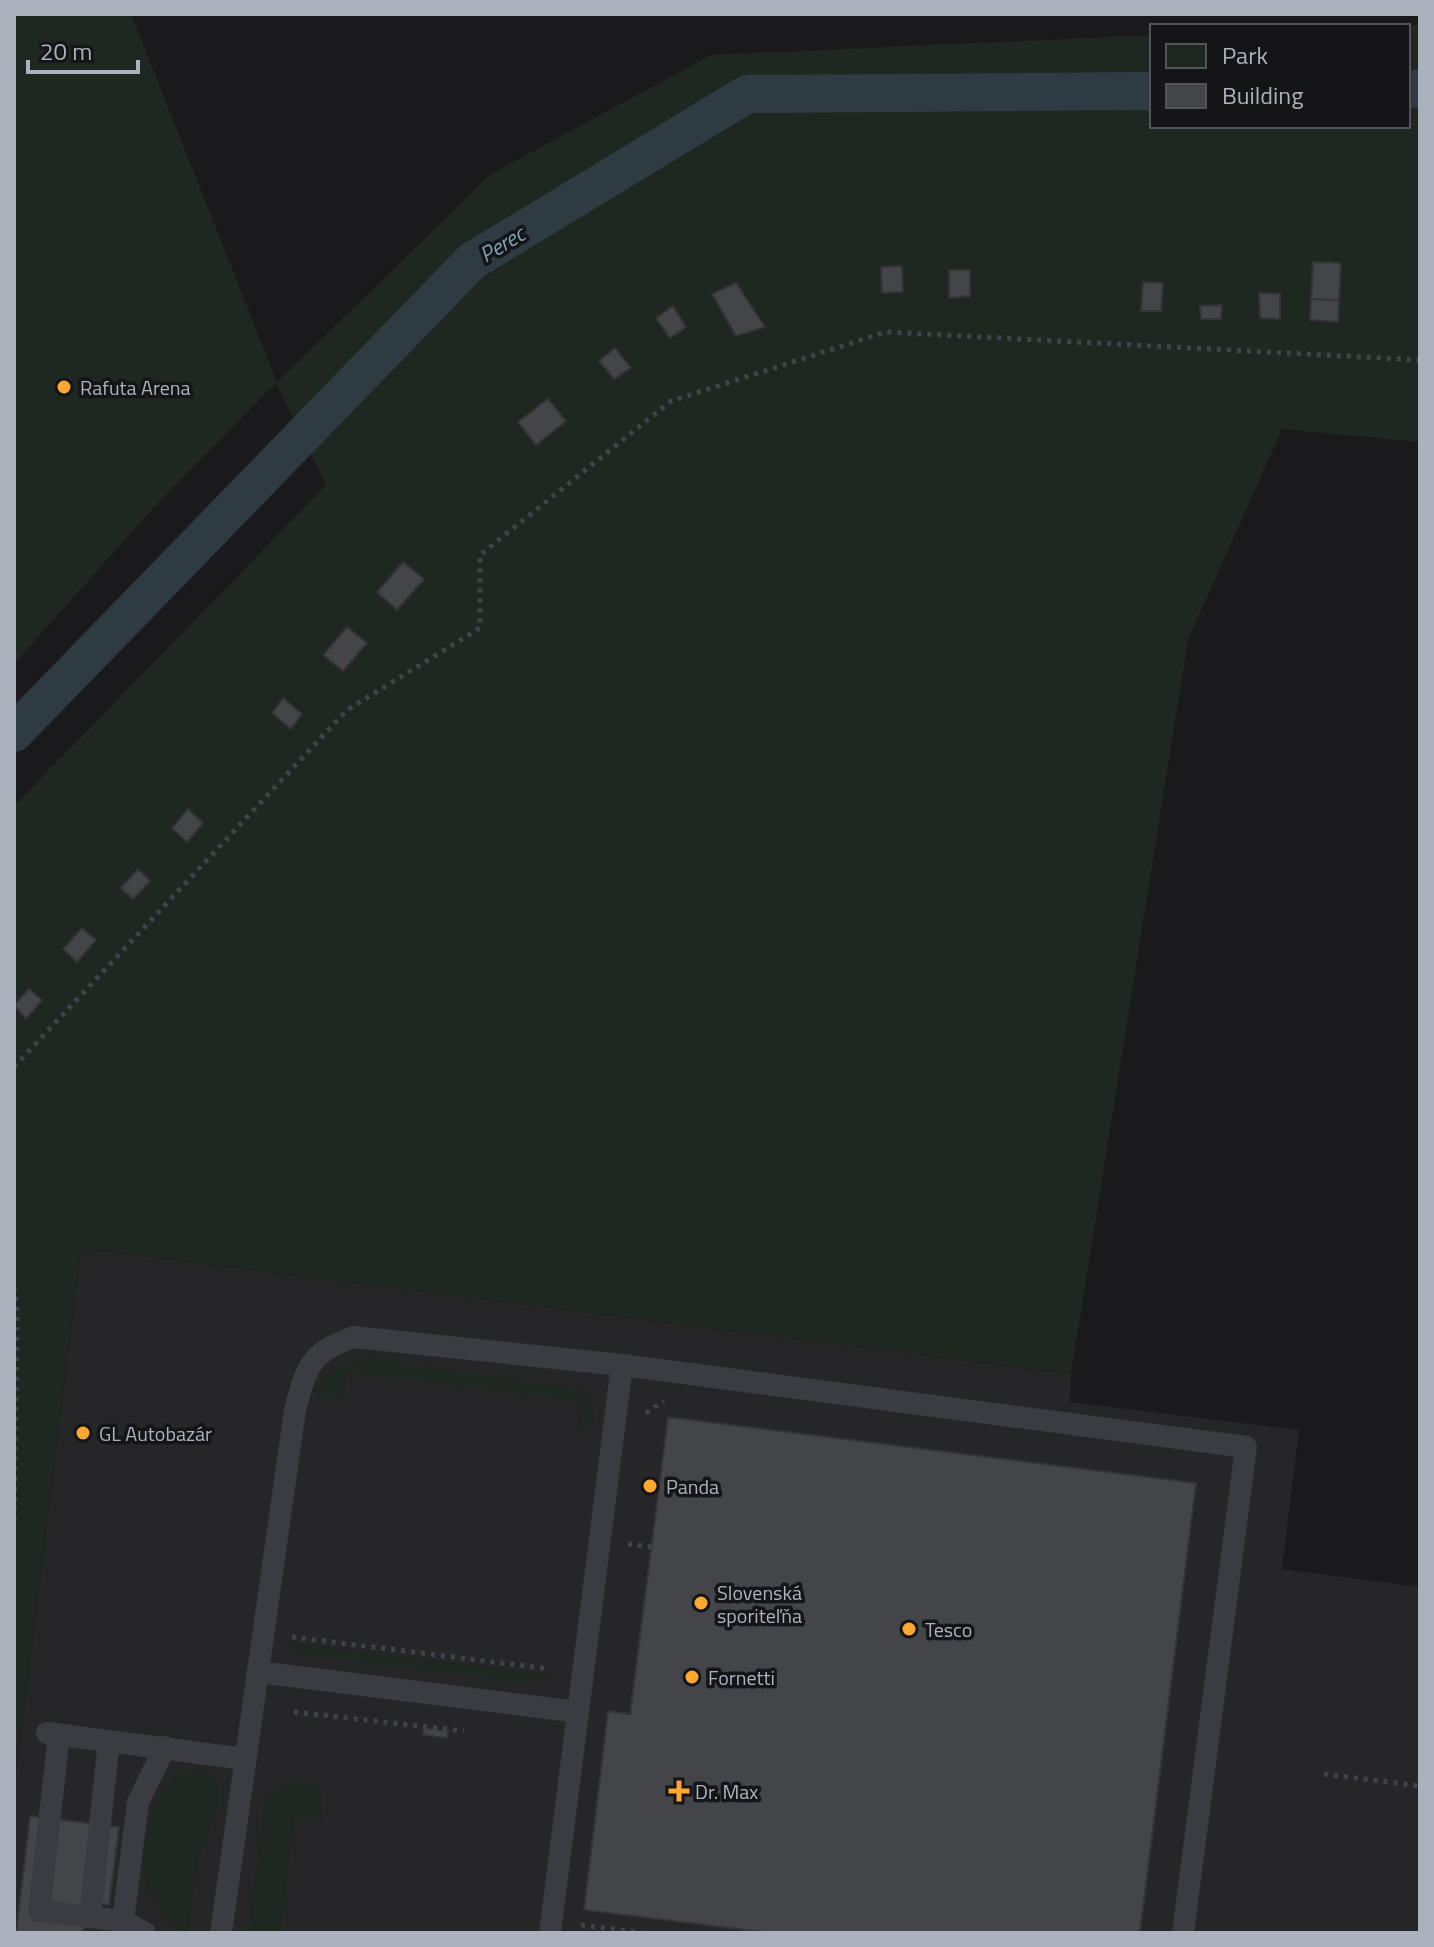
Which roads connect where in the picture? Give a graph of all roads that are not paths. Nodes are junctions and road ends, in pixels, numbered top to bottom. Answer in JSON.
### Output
{"nodes":[{"id":1,"x":622,"y":1365,"type":"junction"},
{"id":2,"x":258,"y":1672,"type":"junction"},
{"id":3,"x":578,"y":1712,"type":"junction"},
{"id":4,"x":109,"y":1741,"type":"junction"},
{"id":5,"x":165,"y":1747,"type":"junction"},
{"id":6,"x":245,"y":1759,"type":"junction"},
{"id":7,"x":90,"y":1917,"type":"junction"},
{"id":8,"x":123,"y":1921,"type":"junction"},
{"id":9,"x":145,"y":1933,"type":"edge"},
{"id":10,"x":221,"y":1933,"type":"edge"},
{"id":11,"x":550,"y":1933,"type":"edge"},
{"id":12,"x":1183,"y":1933,"type":"edge"}],
"edges":[{"from":1,"to":2,"type":"lane"},
{"from":1,"to":3,"type":"lane"},
{"from":1,"to":12,"type":"lane"},
{"from":2,"to":3,"type":"lane"},
{"from":2,"to":6,"type":"lane"},
{"from":3,"to":11,"type":"lane"},
{"from":4,"to":5,"type":"lane"},
{"from":4,"to":7,"type":"lane"},
{"from":4,"to":7,"type":"lane"},
{"from":5,"to":6,"type":"lane"},
{"from":5,"to":8,"type":"lane"},
{"from":6,"to":10,"type":"lane"},
{"from":7,"to":8,"type":"lane"},
{"from":8,"to":9,"type":"lane"}]}
